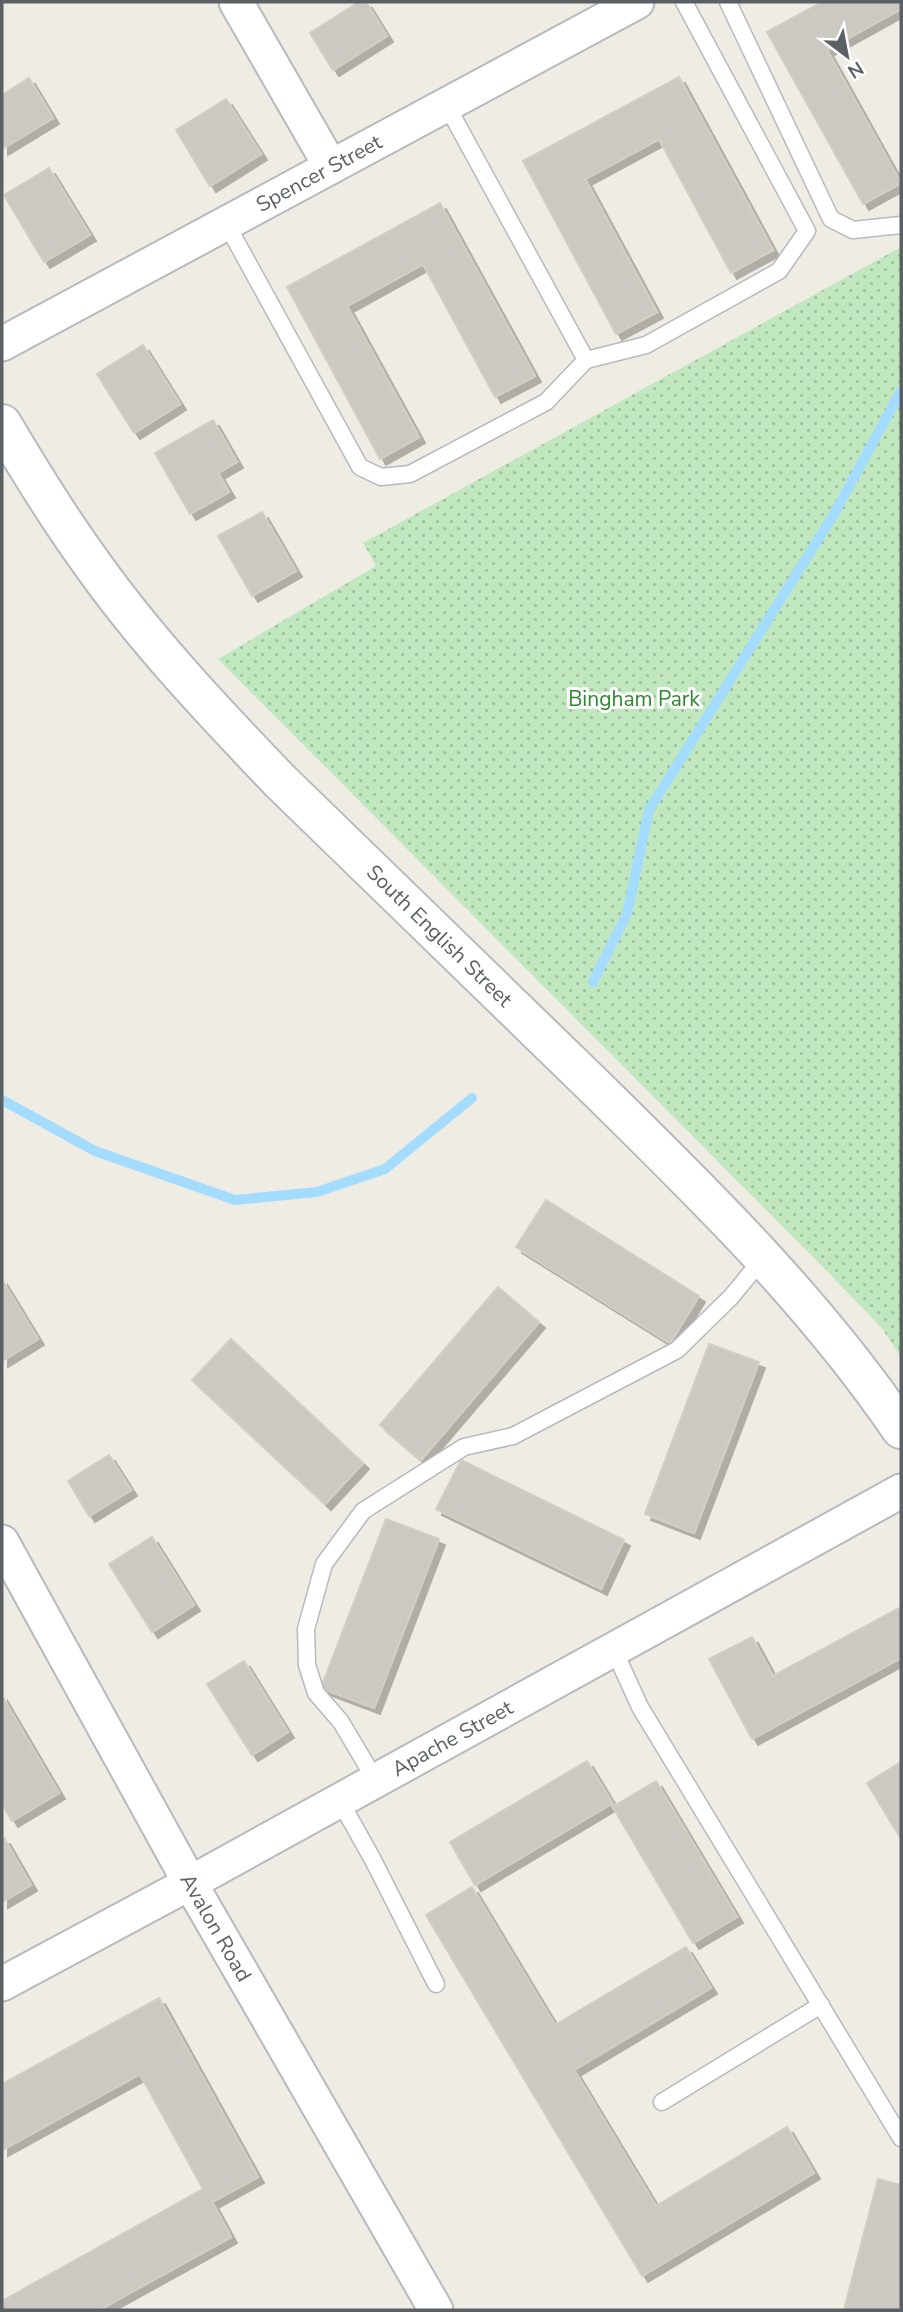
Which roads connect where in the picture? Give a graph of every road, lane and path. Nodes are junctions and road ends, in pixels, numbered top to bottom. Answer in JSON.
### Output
{"nodes":[{"id":1,"x":236,"y":2,"type":"edge"},
{"id":2,"x":637,"y":2,"type":"edge"},
{"id":3,"x":684,"y":2,"type":"edge"},
{"id":4,"x":728,"y":2,"type":"edge"},
{"id":5,"x":446,"y":104,"type":"junction"},
{"id":6,"x":331,"y":167,"type":"junction"},
{"id":7,"x":831,"y":219,"type":"junction"},
{"id":8,"x":226,"y":223,"type":"junction"},
{"id":9,"x":901,"y":225,"type":"edge"},
{"id":10,"x":807,"y":231,"type":"junction"},
{"id":11,"x":2,"y":344,"type":"edge"},
{"id":12,"x":586,"y":360,"type":"junction"},
{"id":13,"x":2,"y":424,"type":"edge"},
{"id":14,"x":764,"y":1256,"type":"junction"},
{"id":15,"x":901,"y":1429,"type":"edge"},
{"id":16,"x":901,"y":1491,"type":"edge"},
{"id":17,"x":2,"y":1542,"type":"edge"},
{"id":18,"x":614,"y":1650,"type":"junction"},
{"id":19,"x":376,"y":1781,"type":"junction"},
{"id":20,"x":340,"y":1801,"type":"junction"},
{"id":21,"x":190,"y":1883,"type":"junction"},
{"id":22,"x":2,"y":1984,"type":"edge"},
{"id":23,"x":436,"y":1984,"type":"dead end"},
{"id":24,"x":821,"y":2005,"type":"junction"},
{"id":25,"x":662,"y":2102,"type":"dead end"},
{"id":26,"x":901,"y":2138,"type":"edge"},
{"id":27,"x":436,"y":2310,"type":"edge"}],
"edges":[{"from":1,"to":6,"type":"street"},
{"from":2,"to":5,"type":"street","name":"Spencer Street"},
{"from":3,"to":10,"type":"lane"},
{"from":4,"to":7,"type":"lane"},
{"from":5,"to":6,"type":"street","name":"Spencer Street"},
{"from":5,"to":12,"type":"lane"},
{"from":6,"to":8,"type":"street","name":"Spencer Street"},
{"from":7,"to":9,"type":"lane"},
{"from":7,"to":10,"type":"lane"},
{"from":8,"to":11,"type":"street","name":"Spencer Street"},
{"from":8,"to":12,"type":"lane"},
{"from":10,"to":12,"type":"lane"},
{"from":13,"to":14,"type":"street","name":"South English Street"},
{"from":14,"to":15,"type":"street","name":"South English Street"},
{"from":14,"to":19,"type":"lane"},
{"from":16,"to":18,"type":"street","name":"Apache Street"},
{"from":17,"to":21,"type":"street","name":"Avalon Road"},
{"from":18,"to":19,"type":"street","name":"Apache Street"},
{"from":18,"to":24,"type":"lane"},
{"from":19,"to":20,"type":"street","name":"Apache Street"},
{"from":20,"to":21,"type":"street","name":"Apache Street"},
{"from":20,"to":23,"type":"lane"},
{"from":21,"to":22,"type":"street","name":"Apache Street"},
{"from":21,"to":27,"type":"street","name":"Avalon Road"},
{"from":24,"to":25,"type":"lane"},
{"from":24,"to":26,"type":"lane"}]}
